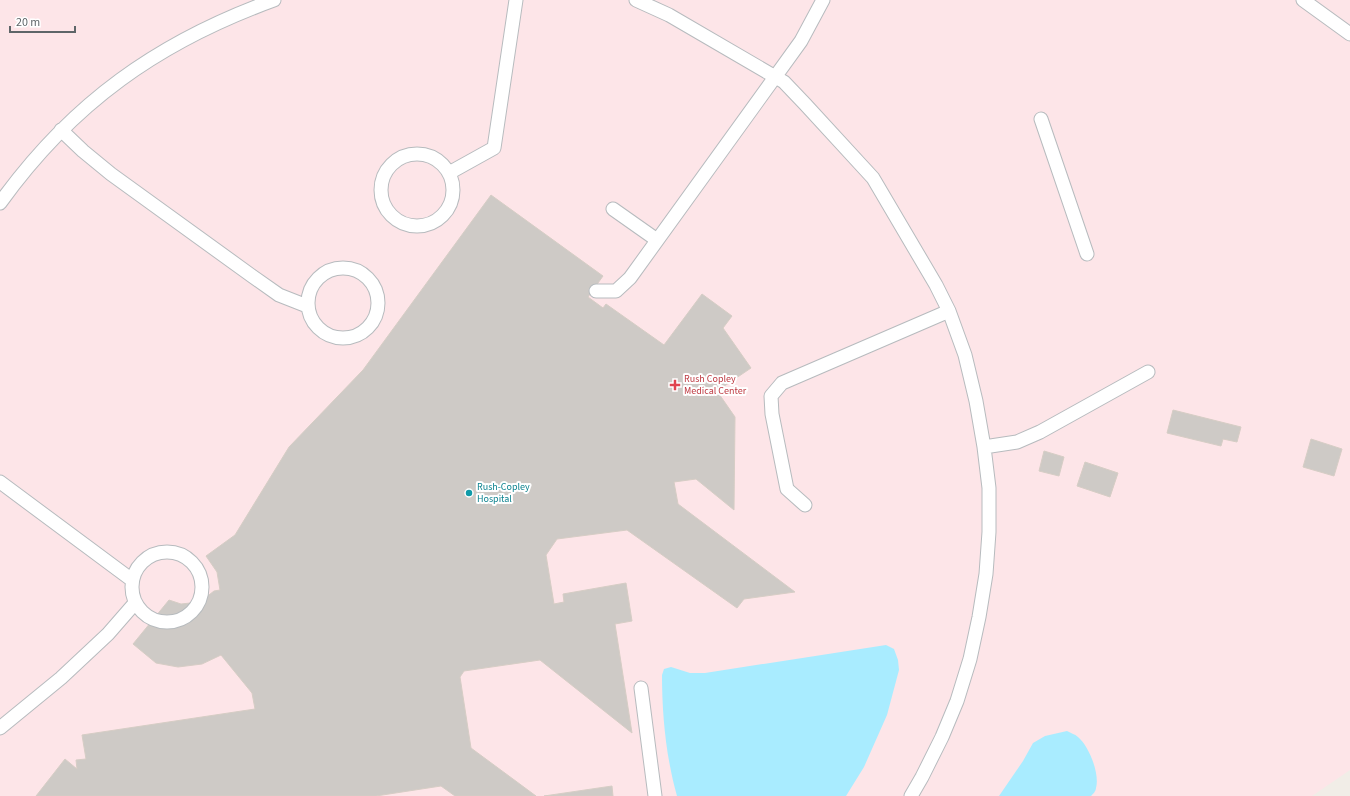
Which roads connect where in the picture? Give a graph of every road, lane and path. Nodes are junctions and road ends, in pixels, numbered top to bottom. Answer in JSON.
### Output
{"nodes":[{"id":1,"x":274,"y":0,"type":"edge"},
{"id":2,"x":516,"y":0,"type":"edge"},
{"id":3,"x":636,"y":0,"type":"edge"},
{"id":4,"x":823,"y":0,"type":"edge"},
{"id":5,"x":1303,"y":0,"type":"edge"},
{"id":6,"x":1350,"y":34,"type":"edge"},
{"id":7,"x":776,"y":77,"type":"junction"},
{"id":8,"x":1041,"y":119,"type":"dead end"},
{"id":9,"x":61,"y":130,"type":"junction"},
{"id":10,"x":449,"y":173,"type":"junction"},
{"id":11,"x":0,"y":203,"type":"edge"},
{"id":12,"x":612,"y":210,"type":"dead end"},
{"id":13,"x":657,"y":240,"type":"junction"},
{"id":14,"x":1087,"y":254,"type":"dead end"},
{"id":15,"x":596,"y":291,"type":"dead end"},
{"id":16,"x":307,"y":306,"type":"junction"},
{"id":17,"x":949,"y":311,"type":"junction"},
{"id":18,"x":1148,"y":372,"type":"dead end"},
{"id":19,"x":984,"y":447,"type":"junction"},
{"id":20,"x":0,"y":482,"type":"edge"},
{"id":21,"x":805,"y":505,"type":"dead end"},
{"id":22,"x":132,"y":580,"type":"junction"},
{"id":23,"x":136,"y":603,"type":"junction"},
{"id":24,"x":641,"y":688,"type":"dead end"},
{"id":25,"x":0,"y":728,"type":"edge"},
{"id":26,"x":654,"y":796,"type":"edge"},
{"id":27,"x":911,"y":796,"type":"edge"}],
"edges":[{"from":1,"to":9,"type":"lane"},
{"from":2,"to":10,"type":"lane"},
{"from":3,"to":7,"type":"lane"},
{"from":4,"to":7,"type":"lane"},
{"from":5,"to":6,"type":"lane"},
{"from":7,"to":13,"type":"lane"},
{"from":7,"to":17,"type":"lane"},
{"from":8,"to":14,"type":"lane"},
{"from":9,"to":11,"type":"lane"},
{"from":9,"to":16,"type":"lane"},
{"from":10,"to":10,"type":"lane"},
{"from":12,"to":13,"type":"lane"},
{"from":13,"to":15,"type":"lane"},
{"from":16,"to":16,"type":"lane"},
{"from":17,"to":19,"type":"lane"},
{"from":17,"to":21,"type":"lane"},
{"from":18,"to":19,"type":"lane"},
{"from":19,"to":27,"type":"lane"},
{"from":20,"to":22,"type":"lane"},
{"from":22,"to":23,"type":"lane"},
{"from":22,"to":23,"type":"lane"},
{"from":23,"to":25,"type":"lane"},
{"from":24,"to":26,"type":"lane"}]}
